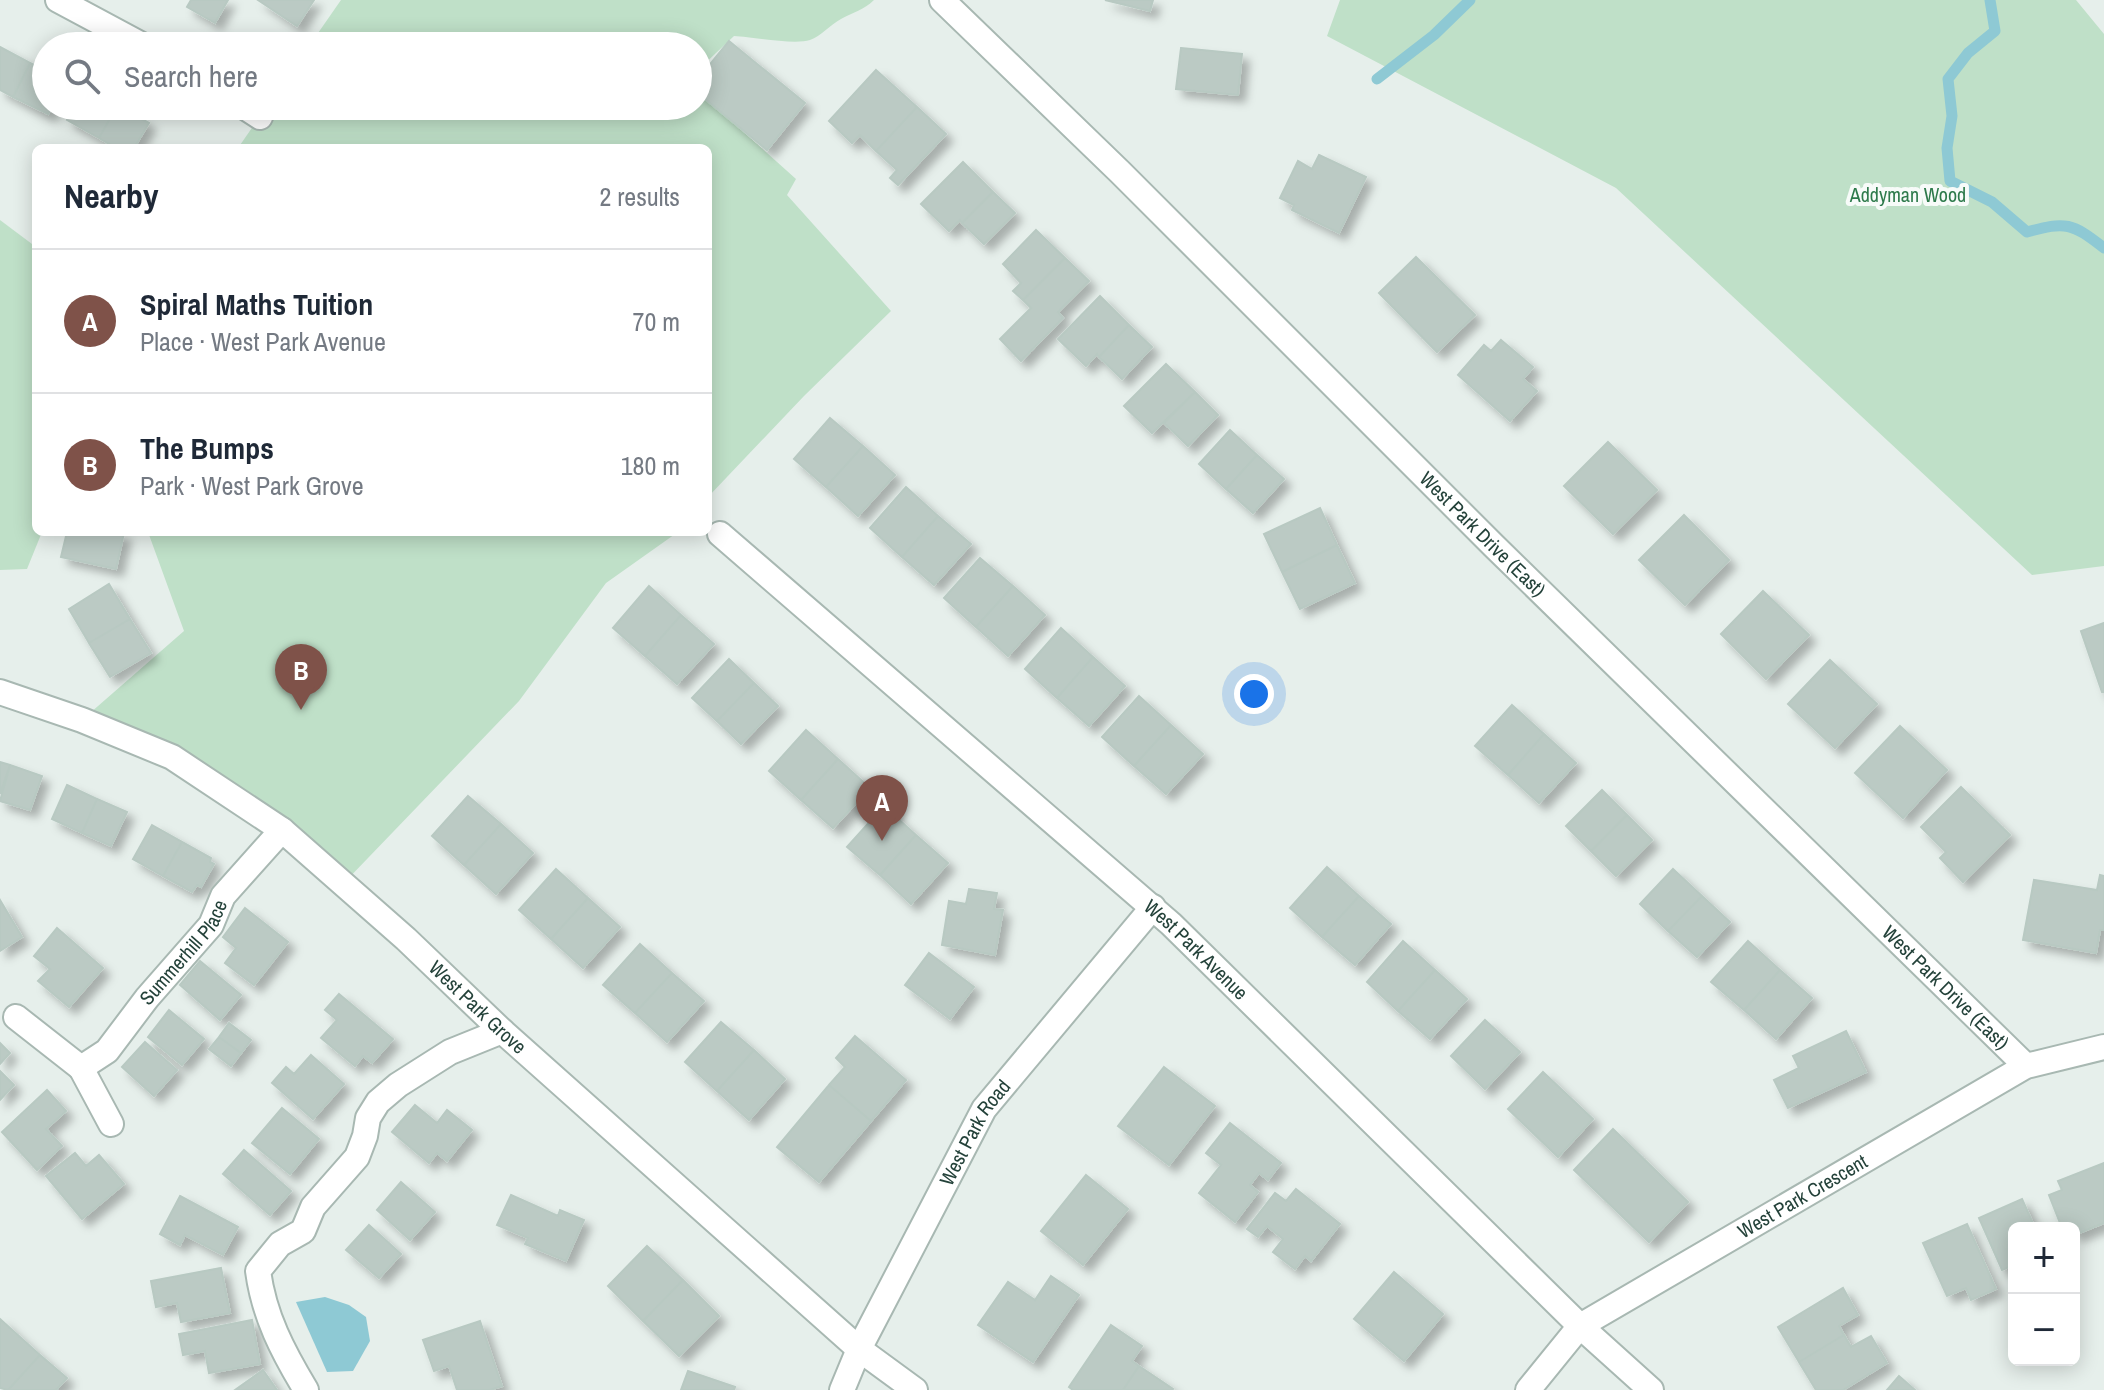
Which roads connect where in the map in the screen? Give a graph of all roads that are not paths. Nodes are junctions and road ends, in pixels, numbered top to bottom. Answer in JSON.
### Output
{"nodes":[{"id":1,"x":58,"y":0,"type":"edge"},
{"id":2,"x":942,"y":0,"type":"edge"},
{"id":3,"x":118,"y":32,"type":"edge"},
{"id":4,"x":720,"y":534,"type":"dead end"},
{"id":5,"x":0,"y":692,"type":"edge"},
{"id":6,"x":282,"y":830,"type":"junction"},
{"id":7,"x":1153,"y":907,"type":"junction"},
{"id":8,"x":16,"y":1017,"type":"dead end"},
{"id":9,"x":502,"y":1031,"type":"junction"},
{"id":10,"x":2104,"y":1047,"type":"edge"},
{"id":11,"x":2026,"y":1066,"type":"junction"},
{"id":12,"x":81,"y":1068,"type":"junction"},
{"id":13,"x":111,"y":1124,"type":"dead end"},
{"id":14,"x":1580,"y":1326,"type":"junction"},
{"id":15,"x":859,"y":1349,"type":"junction"},
{"id":16,"x":306,"y":1390,"type":"edge"},
{"id":17,"x":842,"y":1390,"type":"edge"},
{"id":18,"x":915,"y":1390,"type":"edge"},
{"id":19,"x":1528,"y":1390,"type":"edge"},
{"id":20,"x":1651,"y":1390,"type":"edge"}],
"edges":[{"from":1,"to":3,"type":"street"},
{"from":2,"to":11,"type":"street","name":"West Park Drive (East)"},
{"from":4,"to":7,"type":"street","name":"West Park Avenue"},
{"from":5,"to":6,"type":"street","name":"West Park Grove"},
{"from":6,"to":9,"type":"street","name":"West Park Grove"},
{"from":6,"to":12,"type":"street","name":"Summerhill Place"},
{"from":7,"to":14,"type":"street","name":"West Park Avenue"},
{"from":7,"to":15,"type":"street","name":"West Park Road"},
{"from":8,"to":12,"type":"street"},
{"from":9,"to":15,"type":"street","name":"West Park Grove"},
{"from":9,"to":16,"type":"street"},
{"from":10,"to":11,"type":"street","name":"West Park Crescent"},
{"from":11,"to":14,"type":"street","name":"West Park Crescent"},
{"from":12,"to":13,"type":"street"},
{"from":14,"to":19,"type":"street","name":"West Park Crescent"},
{"from":14,"to":20,"type":"street","name":"West Park Avenue"},
{"from":15,"to":17,"type":"street","name":"West Park Road"},
{"from":15,"to":18,"type":"street","name":"West Park Grove"}]}
